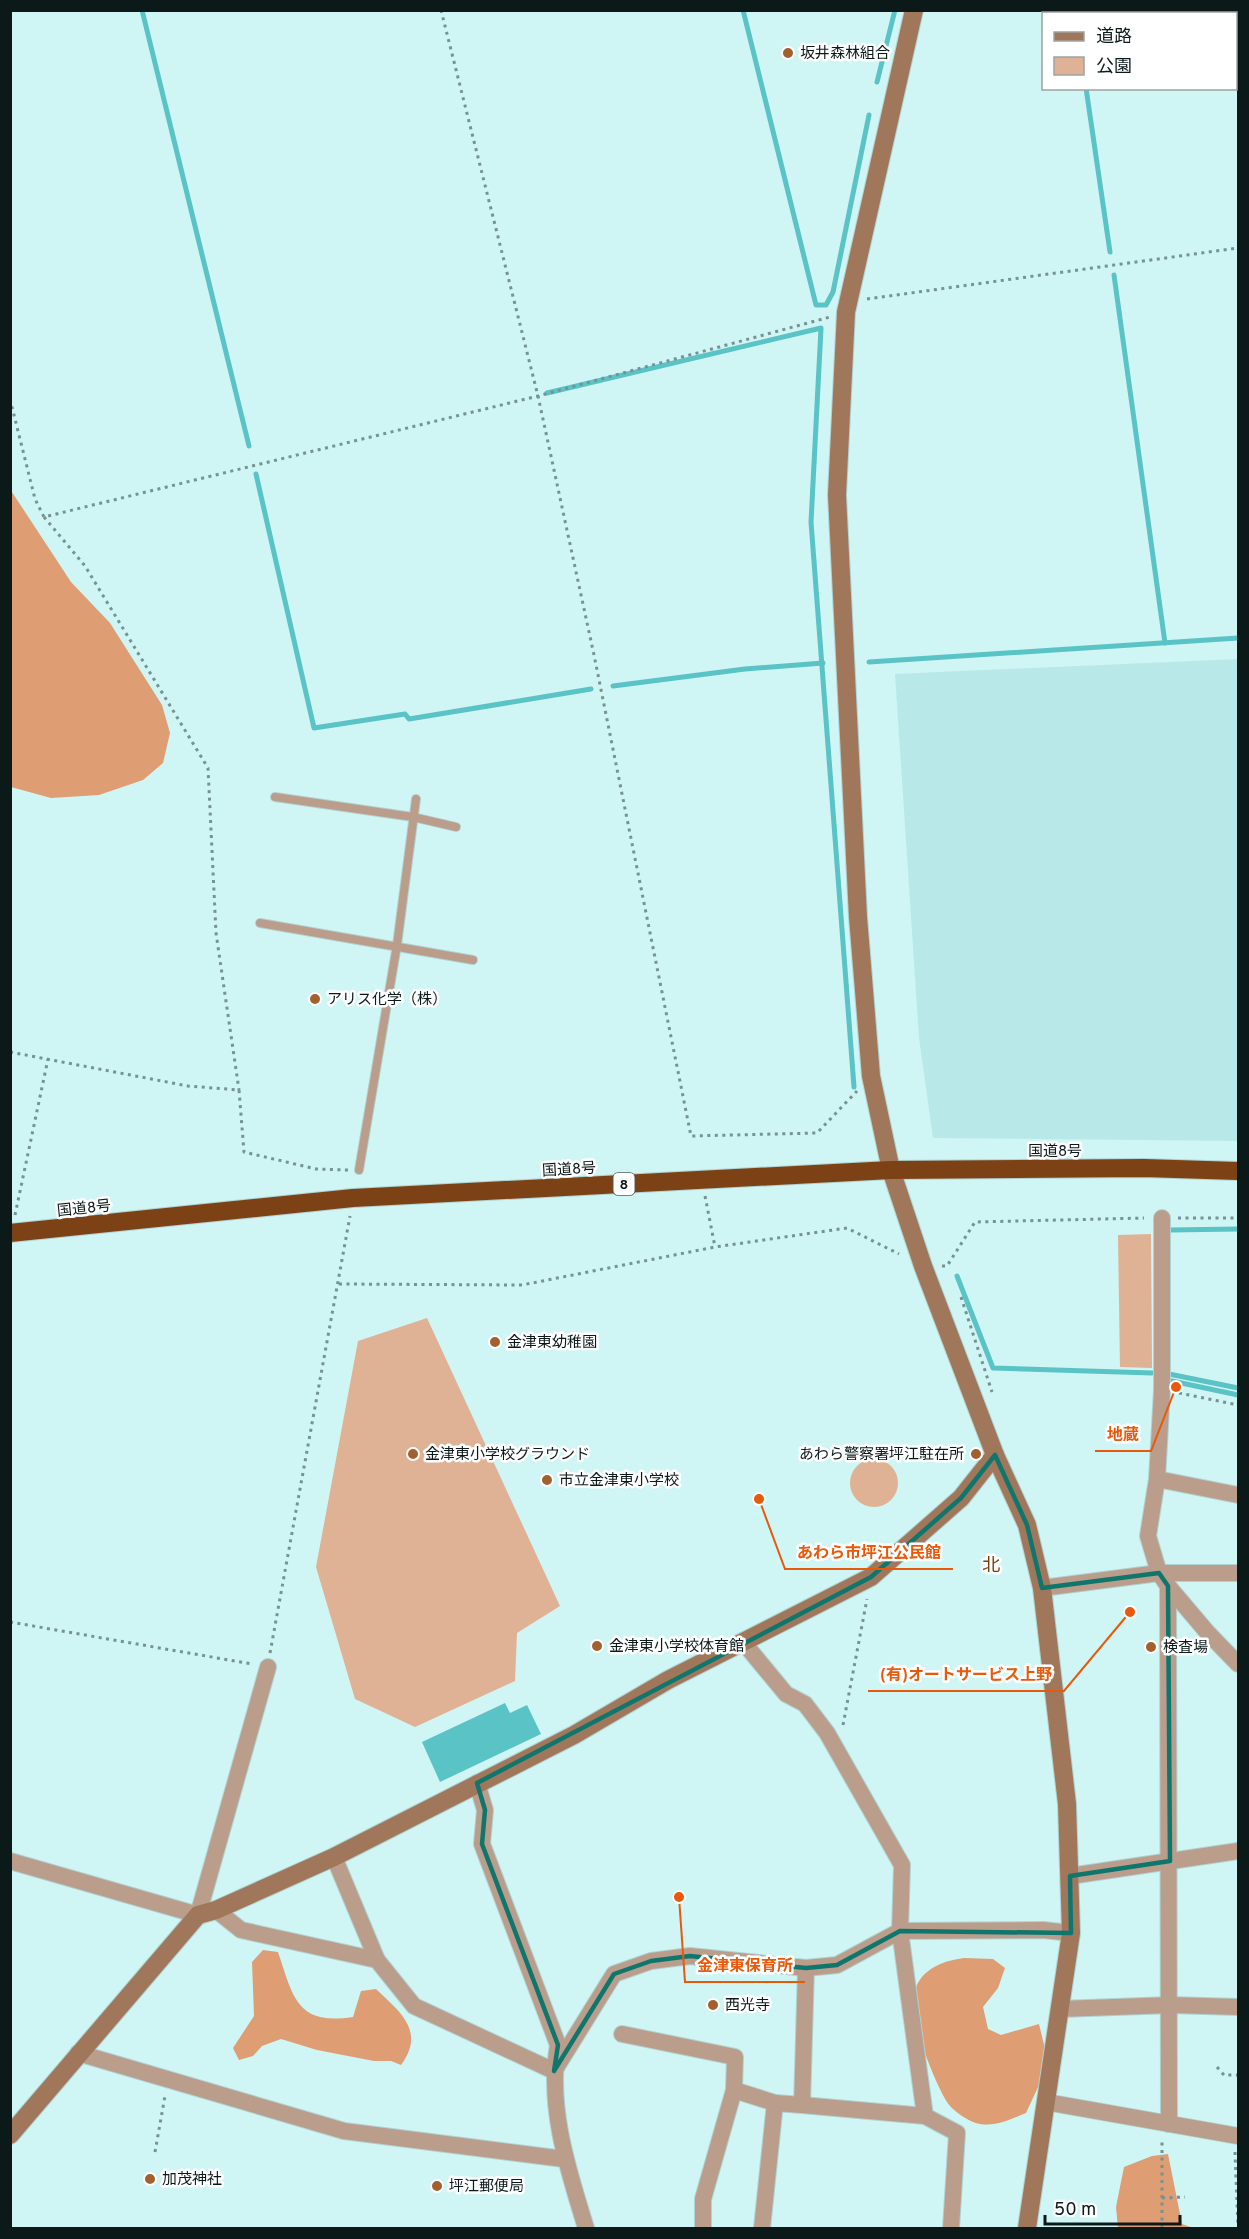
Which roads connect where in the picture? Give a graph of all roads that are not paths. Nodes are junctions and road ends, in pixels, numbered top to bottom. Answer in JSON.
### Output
{"nodes":[{"id":1,"x":914,"y":10,"type":"edge"},
{"id":2,"x":275,"y":797,"type":"dead end"},
{"id":3,"x":416,"y":799,"type":"dead end"},
{"id":4,"x":413,"y":816,"type":"junction"},
{"id":5,"x":456,"y":827,"type":"dead end"},
{"id":6,"x":260,"y":922,"type":"dead end"},
{"id":7,"x":397,"y":945,"type":"junction"},
{"id":8,"x":473,"y":960,"type":"dead end"},
{"id":9,"x":359,"y":1170,"type":"road end"},
{"id":10,"x":891,"y":1170,"type":"junction"},
{"id":11,"x":1239,"y":1171,"type":"edge"},
{"id":12,"x":1162,"y":1218,"type":"road end"},
{"id":13,"x":11,"y":1233,"type":"edge"},
{"id":14,"x":996,"y":1455,"type":"junction"},
{"id":15,"x":1157,"y":1479,"type":"junction"},
{"id":16,"x":1239,"y":1495,"type":"edge"},
{"id":17,"x":1239,"y":1573,"type":"edge"},
{"id":18,"x":1164,"y":1579,"type":"junction"},
{"id":19,"x":1042,"y":1588,"type":"junction"},
{"id":20,"x":743,"y":1642,"type":"junction"},
{"id":21,"x":1239,"y":1664,"type":"edge"},
{"id":22,"x":268,"y":1666,"type":"road end"},
{"id":23,"x":477,"y":1783,"type":"junction"},
{"id":24,"x":1239,"y":1851,"type":"edge"},
{"id":25,"x":334,"y":1857,"type":"junction"},
{"id":26,"x":10,"y":1861,"type":"edge"},
{"id":27,"x":1170,"y":1862,"type":"junction"},
{"id":28,"x":1070,"y":1876,"type":"junction"},
{"id":29,"x":216,"y":1910,"type":"junction"},
{"id":30,"x":198,"y":1915,"type":"junction"},
{"id":31,"x":900,"y":1931,"type":"junction"},
{"id":32,"x":1071,"y":1933,"type":"junction"},
{"id":33,"x":377,"y":1960,"type":"junction"},
{"id":34,"x":806,"y":1968,"type":"junction"},
{"id":35,"x":1171,"y":2006,"type":"junction"},
{"id":36,"x":1239,"y":2007,"type":"edge"},
{"id":37,"x":1060,"y":2009,"type":"junction"},
{"id":38,"x":622,"y":2034,"type":"dead end"},
{"id":39,"x":78,"y":2053,"type":"junction"},
{"id":40,"x":554,"y":2071,"type":"junction"},
{"id":41,"x":734,"y":2090,"type":"junction"},
{"id":42,"x":1046,"y":2102,"type":"junction"},
{"id":43,"x":775,"y":2103,"type":"junction"},
{"id":44,"x":802,"y":2104,"type":"junction"},
{"id":45,"x":925,"y":2116,"type":"junction"},
{"id":46,"x":1166,"y":2126,"type":"junction"},
{"id":47,"x":10,"y":2135,"type":"edge"},
{"id":48,"x":1236,"y":2143,"type":"edge"},
{"id":49,"x":564,"y":2159,"type":"junction"},
{"id":50,"x":586,"y":2229,"type":"edge"},
{"id":51,"x":703,"y":2229,"type":"edge"},
{"id":52,"x":762,"y":2229,"type":"edge"},
{"id":53,"x":951,"y":2229,"type":"edge"},
{"id":54,"x":1027,"y":2229,"type":"edge"}],
"edges":[{"from":1,"to":10,"type":"street"},
{"from":2,"to":4,"type":"lane"},
{"from":3,"to":4,"type":"lane"},
{"from":4,"to":5,"type":"lane"},
{"from":4,"to":7,"type":"lane"},
{"from":6,"to":7,"type":"lane"},
{"from":7,"to":8,"type":"lane"},
{"from":7,"to":9,"type":"lane"},
{"from":10,"to":11,"type":"highway","name":"国道8号","number":"8"},
{"from":10,"to":13,"type":"highway","name":"国道8号","number":"8"},
{"from":10,"to":14,"type":"street"},
{"from":12,"to":15,"type":"street"},
{"from":14,"to":19,"type":"street"},
{"from":14,"to":20,"type":"street"},
{"from":15,"to":16,"type":"street"},
{"from":15,"to":18,"type":"street"},
{"from":17,"to":18,"type":"street"},
{"from":18,"to":19,"type":"street"},
{"from":18,"to":21,"type":"street"},
{"from":18,"to":27,"type":"street"},
{"from":19,"to":28,"type":"street"},
{"from":20,"to":23,"type":"street"},
{"from":20,"to":31,"type":"street"},
{"from":22,"to":30,"type":"street"},
{"from":23,"to":25,"type":"street"},
{"from":23,"to":40,"type":"street"},
{"from":24,"to":27,"type":"street"},
{"from":25,"to":29,"type":"street"},
{"from":25,"to":33,"type":"street"},
{"from":26,"to":30,"type":"street"},
{"from":27,"to":28,"type":"street"},
{"from":27,"to":35,"type":"street"},
{"from":28,"to":32,"type":"street"},
{"from":29,"to":30,"type":"street"},
{"from":29,"to":33,"type":"street"},
{"from":30,"to":39,"type":"street"},
{"from":31,"to":32,"type":"street"},
{"from":31,"to":34,"type":"street"},
{"from":31,"to":45,"type":"street"},
{"from":32,"to":37,"type":"street"},
{"from":33,"to":40,"type":"street"},
{"from":34,"to":40,"type":"street"},
{"from":34,"to":44,"type":"street"},
{"from":35,"to":36,"type":"street"},
{"from":35,"to":37,"type":"street"},
{"from":35,"to":46,"type":"street"},
{"from":37,"to":42,"type":"street"},
{"from":38,"to":41,"type":"street"},
{"from":39,"to":47,"type":"street"},
{"from":39,"to":49,"type":"street"},
{"from":40,"to":49,"type":"street"},
{"from":41,"to":43,"type":"street"},
{"from":41,"to":51,"type":"street"},
{"from":42,"to":46,"type":"street"},
{"from":42,"to":54,"type":"street"},
{"from":43,"to":44,"type":"street"},
{"from":43,"to":52,"type":"street"},
{"from":44,"to":45,"type":"street"},
{"from":45,"to":53,"type":"street"},
{"from":46,"to":48,"type":"street"},
{"from":49,"to":50,"type":"street"}]}
